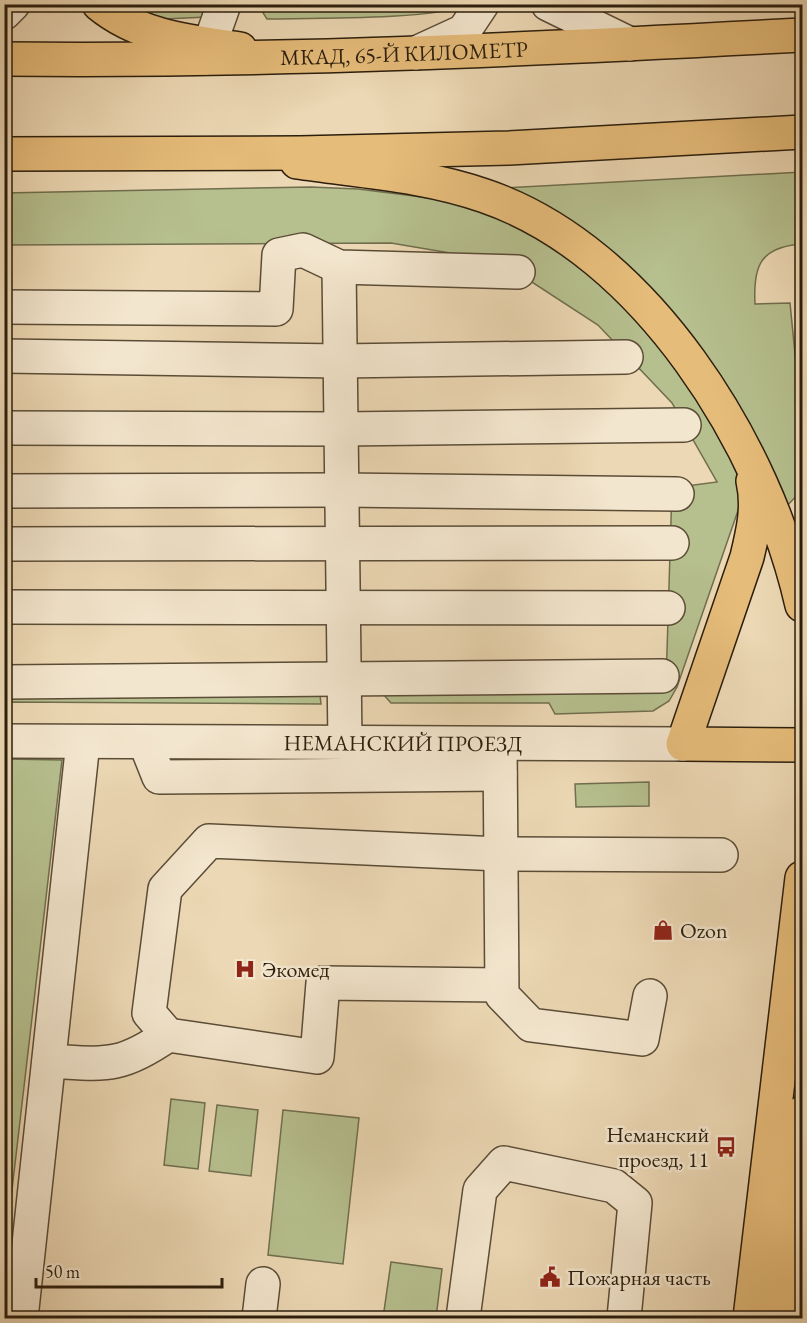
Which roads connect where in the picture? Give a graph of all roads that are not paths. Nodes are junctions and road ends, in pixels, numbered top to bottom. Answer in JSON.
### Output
{"nodes":[{"id":1,"x":14,"y":4,"type":"edge"},
{"id":2,"x":99,"y":4,"type":"edge"},
{"id":3,"x":225,"y":4,"type":"edge"},
{"id":4,"x":482,"y":4,"type":"edge"},
{"id":5,"x":548,"y":4,"type":"edge"},
{"id":6,"x":4,"y":13,"type":"edge"},
{"id":7,"x":802,"y":34,"type":"edge"},
{"id":8,"x":630,"y":44,"type":"junction"},
{"id":9,"x":207,"y":51,"type":"junction"},
{"id":10,"x":416,"y":53,"type":"junction"},
{"id":11,"x":4,"y":59,"type":"edge"},
{"id":12,"x":802,"y":132,"type":"edge"},
{"id":13,"x":245,"y":153,"type":"junction"},
{"id":14,"x":4,"y":154,"type":"edge"},
{"id":15,"x":339,"y":267,"type":"junction"},
{"id":16,"x":518,"y":272,"type":"dead end"},
{"id":17,"x":4,"y":307,"type":"edge"},
{"id":18,"x":4,"y":356,"type":"edge"},
{"id":19,"x":626,"y":357,"type":"dead end"},
{"id":20,"x":340,"y":361,"type":"junction"},
{"id":21,"x":684,"y":425,"type":"dead end"},
{"id":22,"x":4,"y":428,"type":"edge"},
{"id":23,"x":341,"y":429,"type":"junction"},
{"id":24,"x":748,"y":458,"type":"junction"},
{"id":25,"x":342,"y":490,"type":"junction"},
{"id":26,"x":4,"y":491,"type":"edge"},
{"id":27,"x":677,"y":494,"type":"dead end"},
{"id":28,"x":672,"y":543,"type":"dead end"},
{"id":29,"x":4,"y":544,"type":"edge"},
{"id":30,"x":343,"y":544,"type":"junction"},
{"id":31,"x":802,"y":605,"type":"edge"},
{"id":32,"x":4,"y":607,"type":"edge"},
{"id":33,"x":344,"y":608,"type":"junction"},
{"id":34,"x":668,"y":608,"type":"dead end"},
{"id":35,"x":662,"y":676,"type":"dead end"},
{"id":36,"x":345,"y":680,"type":"junction"},
{"id":37,"x":4,"y":682,"type":"edge"},
{"id":38,"x":4,"y":741,"type":"edge"},
{"id":39,"x":82,"y":742,"type":"junction"},
{"id":40,"x":145,"y":742,"type":"junction"},
{"id":41,"x":345,"y":743,"type":"junction"},
{"id":42,"x":683,"y":744,"type":"junction"},
{"id":43,"x":802,"y":745,"type":"edge"},
{"id":44,"x":500,"y":759,"type":"junction"},
{"id":45,"x":500,"y":854,"type":"junction"},
{"id":46,"x":721,"y":855,"type":"dead end"},
{"id":47,"x":802,"y":878,"type":"edge"},
{"id":48,"x":501,"y":985,"type":"junction"},
{"id":49,"x":650,"y":996,"type":"dead end"},
{"id":50,"x":168,"y":1035,"type":"junction"},
{"id":51,"x":49,"y":1060,"type":"junction"},
{"id":52,"x":802,"y":1113,"type":"edge"},
{"id":53,"x":802,"y":1120,"type":"edge"},
{"id":54,"x":262,"y":1284,"type":"dead end"},
{"id":55,"x":21,"y":1318,"type":"edge"},
{"id":56,"x":259,"y":1318,"type":"edge"},
{"id":57,"x":464,"y":1318,"type":"edge"},
{"id":58,"x":624,"y":1318,"type":"edge"},
{"id":59,"x":750,"y":1318,"type":"edge"},
{"id":60,"x":778,"y":1318,"type":"edge"}],
"edges":[{"from":1,"to":6,"type":"street"},
{"from":2,"to":9,"type":"main road"},
{"from":3,"to":9,"type":"street"},
{"from":4,"to":10,"type":"street"},
{"from":5,"to":8,"type":"street"},
{"from":7,"to":8,"type":"main road","name":"МКАД, 65-Й КИЛОМЕТР"},
{"from":8,"to":10,"type":"main road","name":"МКАД, 65-Й КИЛОМЕТР"},
{"from":9,"to":10,"type":"main road","name":"МКАД, 65-Й КИЛОМЕТР"},
{"from":9,"to":11,"type":"main road","name":"МКАД, 65-Й КИЛОМЕТР"},
{"from":12,"to":13,"type":"main road"},
{"from":13,"to":14,"type":"main road"},
{"from":13,"to":24,"type":"main road"},
{"from":15,"to":16,"type":"street"},
{"from":15,"to":17,"type":"street"},
{"from":15,"to":20,"type":"street"},
{"from":18,"to":20,"type":"street"},
{"from":19,"to":20,"type":"street"},
{"from":20,"to":23,"type":"street"},
{"from":21,"to":23,"type":"street"},
{"from":22,"to":23,"type":"street"},
{"from":23,"to":25,"type":"street"},
{"from":24,"to":31,"type":"main road"},
{"from":24,"to":42,"type":"main road"},
{"from":25,"to":26,"type":"street"},
{"from":25,"to":27,"type":"street"},
{"from":25,"to":30,"type":"street"},
{"from":28,"to":30,"type":"street"},
{"from":29,"to":30,"type":"street"},
{"from":30,"to":33,"type":"street"},
{"from":32,"to":33,"type":"street"},
{"from":33,"to":34,"type":"street"},
{"from":33,"to":36,"type":"street"},
{"from":35,"to":36,"type":"street"},
{"from":36,"to":37,"type":"street"},
{"from":36,"to":41,"type":"street"},
{"from":38,"to":39,"type":"street","name":"НЕМАНСКИЙ ПРОЕЗД"},
{"from":39,"to":40,"type":"street","name":"НЕМАНСКИЙ ПРОЕЗД"},
{"from":39,"to":51,"type":"street"},
{"from":40,"to":41,"type":"street","name":"НЕМАНСКИЙ ПРОЕЗД"},
{"from":40,"to":44,"type":"street"},
{"from":41,"to":44,"type":"street","name":"НЕМАНСКИЙ ПРОЕЗД"},
{"from":42,"to":43,"type":"main road","name":"НЕМАНСКИЙ ПРОЕЗД"},
{"from":42,"to":44,"type":"street","name":"НЕМАНСКИЙ ПРОЕЗД"},
{"from":44,"to":45,"type":"street"},
{"from":45,"to":46,"type":"street"},
{"from":45,"to":48,"type":"street"},
{"from":45,"to":50,"type":"street"},
{"from":47,"to":59,"type":"main road"},
{"from":48,"to":49,"type":"street"},
{"from":48,"to":50,"type":"street"},
{"from":50,"to":51,"type":"street"},
{"from":51,"to":55,"type":"street"},
{"from":52,"to":53,"type":"main road"},
{"from":53,"to":60,"type":"main road"},
{"from":54,"to":56,"type":"street"},
{"from":57,"to":58,"type":"street"}]}
